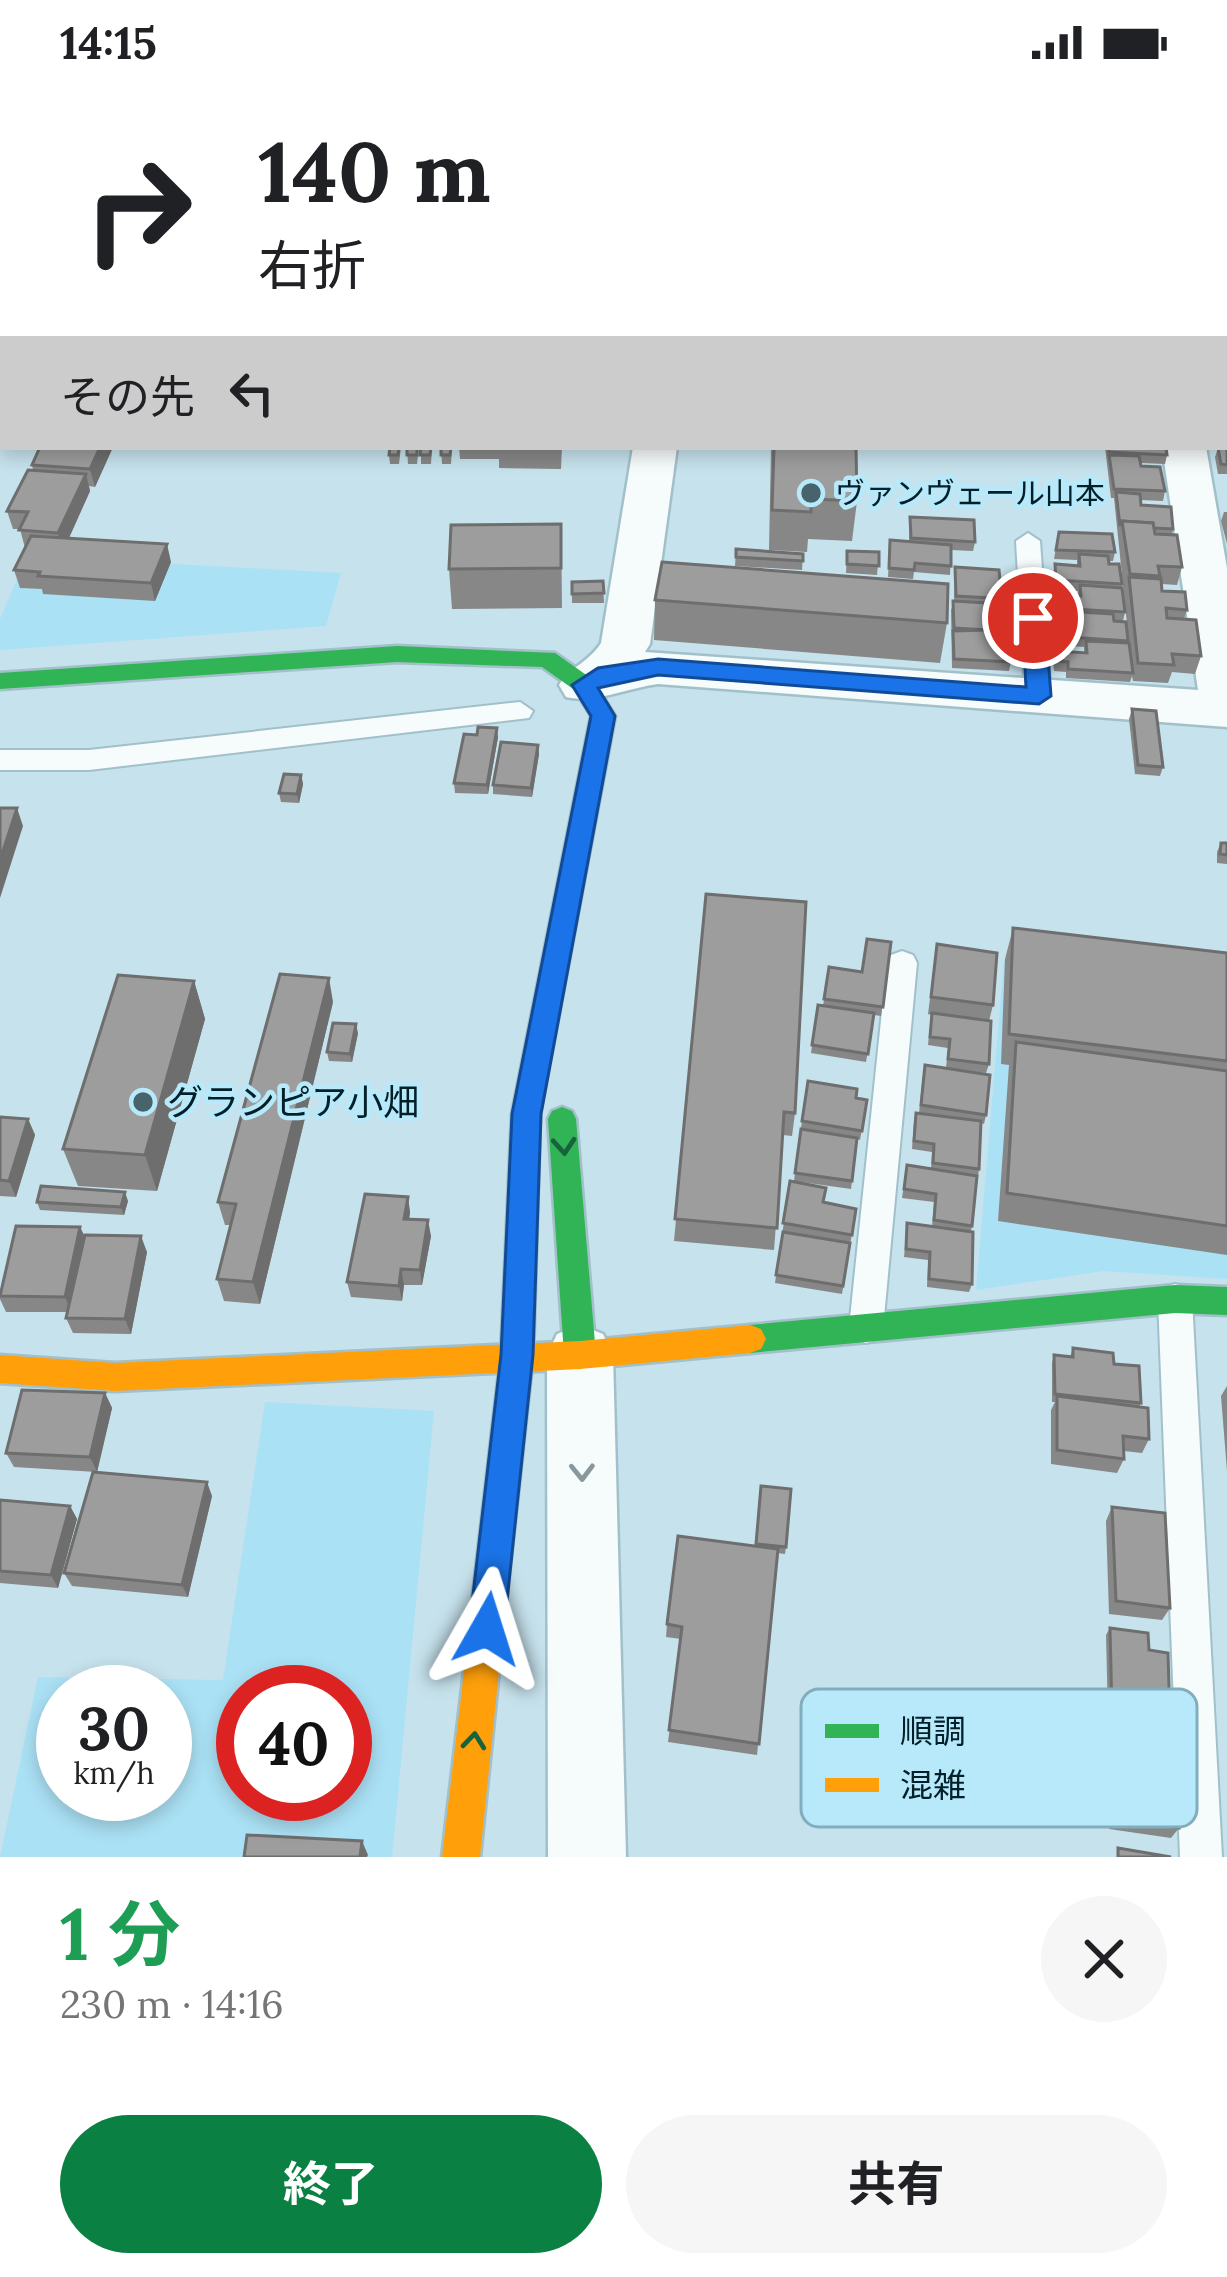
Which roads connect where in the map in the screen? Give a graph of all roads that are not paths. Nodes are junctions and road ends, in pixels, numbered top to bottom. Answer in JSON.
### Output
{"nodes":[{"id":1,"x":656,"y":450,"type":"edge"},
{"id":2,"x":1184,"y":450,"type":"edge"},
{"id":3,"x":1028,"y":541,"type":"dead end"},
{"id":4,"x":595,"y":679,"type":"junction"},
{"id":5,"x":0,"y":681,"type":"edge"},
{"id":6,"x":1039,"y":696,"type":"junction"},
{"id":7,"x":520,"y":711,"type":"dead end"},
{"id":8,"x":0,"y":760,"type":"edge"},
{"id":9,"x":902,"y":963,"type":"dead end"},
{"id":10,"x":552,"y":987,"type":"junction"},
{"id":11,"x":1175,"y":1299,"type":"junction"},
{"id":12,"x":1227,"y":1301,"type":"edge"},
{"id":13,"x":866,"y":1328,"type":"junction"},
{"id":14,"x":549,"y":1355,"type":"junction"},
{"id":15,"x":0,"y":1369,"type":"edge"},
{"id":16,"x":1193,"y":1689,"type":"edge"},
{"id":17,"x":1197,"y":1771,"type":"edge"},
{"id":18,"x":461,"y":1857,"type":"edge"},
{"id":19,"x":587,"y":1857,"type":"edge"},
{"id":20,"x":1201,"y":1857,"type":"edge"}],
"edges":[{"from":1,"to":4,"type":"street"},
{"from":2,"to":6,"type":"street"},
{"from":3,"to":6,"type":"lane"},
{"from":4,"to":5,"type":"street"},
{"from":4,"to":6,"type":"street"},
{"from":4,"to":10,"type":"street"},
{"from":7,"to":8,"type":"lane"},
{"from":9,"to":13,"type":"lane"},
{"from":10,"to":14,"type":"street","one_way":true},
{"from":10,"to":14,"type":"street"},
{"from":11,"to":12,"type":"street"},
{"from":11,"to":13,"type":"street"},
{"from":11,"to":16,"type":"lane"},
{"from":13,"to":14,"type":"street"},
{"from":14,"to":15,"type":"street"},
{"from":18,"to":14,"type":"street","one_way":true},
{"from":14,"to":19,"type":"street","one_way":true},
{"from":17,"to":20,"type":"lane"}]}
